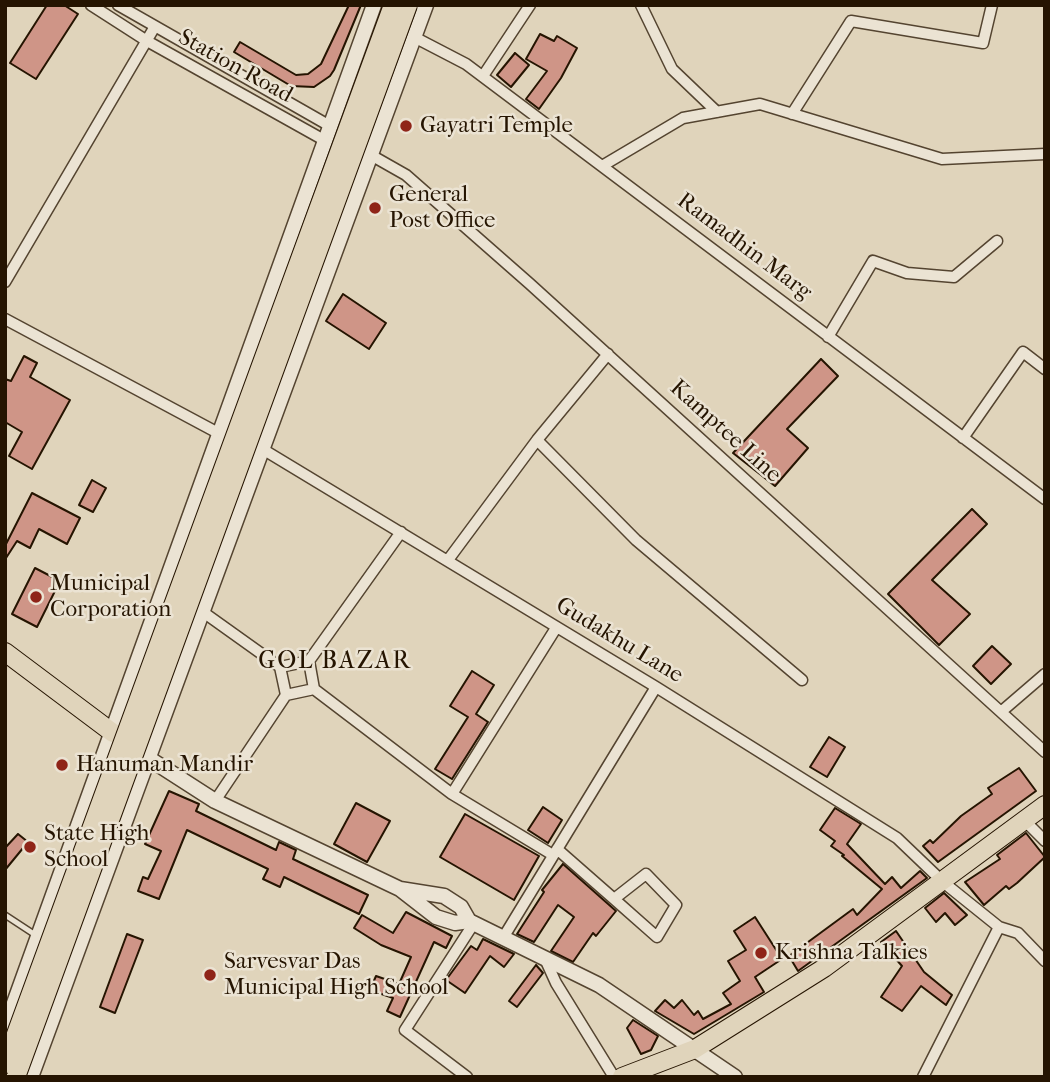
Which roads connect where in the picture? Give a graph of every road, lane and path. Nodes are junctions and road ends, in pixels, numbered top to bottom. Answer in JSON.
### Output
{"nodes":[{"id":1,"x":92,"y":5,"type":"edge"},
{"id":2,"x":118,"y":5,"type":"edge"},
{"id":3,"x":374,"y":5,"type":"edge"},
{"id":4,"x":393,"y":5,"type":"edge"},
{"id":5,"x":408,"y":5,"type":"edge"},
{"id":6,"x":426,"y":5,"type":"edge"},
{"id":7,"x":530,"y":5,"type":"edge"},
{"id":8,"x":641,"y":5,"type":"edge"},
{"id":9,"x":992,"y":5,"type":"edge"},
{"id":10,"x":154,"y":28,"type":"junction"},
{"id":11,"x":414,"y":37,"type":"junction"},
{"id":12,"x":147,"y":41,"type":"junction"},
{"id":13,"x":483,"y":76,"type":"junction"},
{"id":14,"x":717,"y":112,"type":"junction"},
{"id":15,"x":792,"y":114,"type":"junction"},
{"id":16,"x":330,"y":126,"type":"junction"},
{"id":17,"x":324,"y":141,"type":"junction"},
{"id":18,"x":1045,"y":153,"type":"edge"},
{"id":19,"x":369,"y":154,"type":"junction"},
{"id":20,"x":602,"y":166,"type":"junction"},
{"id":21,"x":997,"y":241,"type":"dead end"},
{"id":22,"x":5,"y":282,"type":"edge"},
{"id":23,"x":5,"y":319,"type":"edge"},
{"id":24,"x":828,"y":337,"type":"junction"},
{"id":25,"x":608,"y":354,"type":"junction"},
{"id":26,"x":1045,"y":369,"type":"edge"},
{"id":27,"x":220,"y":434,"type":"junction"},
{"id":28,"x":963,"y":439,"type":"junction"},
{"id":29,"x":537,"y":440,"type":"junction"},
{"id":30,"x":264,"y":450,"type":"junction"},
{"id":31,"x":1045,"y":499,"type":"edge"},
{"id":32,"x":401,"y":532,"type":"junction"},
{"id":33,"x":448,"y":560,"type":"junction"},
{"id":34,"x":203,"y":612,"type":"junction"},
{"id":35,"x":556,"y":628,"type":"junction"},
{"id":36,"x":5,"y":652,"type":"edge"},
{"id":37,"x":309,"y":661,"type":"junction"},
{"id":38,"x":280,"y":667,"type":"junction"},
{"id":39,"x":1045,"y":674,"type":"edge"},
{"id":40,"x":802,"y":680,"type":"dead end"},
{"id":41,"x":656,"y":687,"type":"junction"},
{"id":42,"x":314,"y":689,"type":"junction"},
{"id":43,"x":286,"y":695,"type":"junction"},
{"id":44,"x":1002,"y":710,"type":"junction"},
{"id":45,"x":113,"y":733,"type":"junction"},
{"id":46,"x":1045,"y":752,"type":"edge"},
{"id":47,"x":148,"y":758,"type":"junction"},
{"id":48,"x":453,"y":794,"type":"junction"},
{"id":49,"x":215,"y":801,"type":"junction"},
{"id":50,"x":1045,"y":805,"type":"edge"},
{"id":51,"x":1025,"y":821,"type":"junction"},
{"id":52,"x":1045,"y":841,"type":"edge"},
{"id":53,"x":555,"y":852,"type":"junction"},
{"id":54,"x":943,"y":882,"type":"junction"},
{"id":55,"x":400,"y":889,"type":"junction"},
{"id":56,"x":614,"y":899,"type":"junction"},
{"id":57,"x":5,"y":915,"type":"edge"},
{"id":58,"x":471,"y":922,"type":"junction"},
{"id":59,"x":999,"y":928,"type":"junction"},
{"id":60,"x":37,"y":936,"type":"junction"},
{"id":61,"x":503,"y":937,"type":"junction"},
{"id":62,"x":546,"y":961,"type":"junction"},
{"id":63,"x":1045,"y":961,"type":"edge"},
{"id":64,"x":7,"y":1020,"type":"edge"},
{"id":65,"x":695,"y":1049,"type":"junction"},
{"id":66,"x":5,"y":1064,"type":"edge"},
{"id":67,"x":16,"y":1077,"type":"edge"},
{"id":68,"x":31,"y":1077,"type":"edge"},
{"id":69,"x":467,"y":1077,"type":"edge"},
{"id":70,"x":614,"y":1077,"type":"edge"},
{"id":71,"x":622,"y":1077,"type":"edge"},
{"id":72,"x":735,"y":1077,"type":"edge"},
{"id":73,"x":923,"y":1077,"type":"edge"}],
"edges":[{"from":1,"to":12,"type":"street","name":"Station Road"},
{"from":2,"to":10,"type":"street","name":"Station Road"},
{"from":3,"to":16,"type":"street"},
{"from":4,"to":66,"type":"main road","bridge":true},
{"from":5,"to":67,"type":"main road","bridge":true},
{"from":6,"to":11,"type":"street"},
{"from":7,"to":13,"type":"street"},
{"from":8,"to":14,"type":"street"},
{"from":9,"to":15,"type":"street"},
{"from":10,"to":12,"type":"street"},
{"from":10,"to":16,"type":"street","name":"Station Road"},
{"from":11,"to":13,"type":"street","name":"Ramadhin Marg"},
{"from":11,"to":19,"type":"street"},
{"from":12,"to":17,"type":"street","name":"Station Road"},
{"from":12,"to":22,"type":"street"},
{"from":13,"to":20,"type":"street","name":"Ramadhin Marg"},
{"from":14,"to":15,"type":"street"},
{"from":14,"to":20,"type":"street"},
{"from":15,"to":18,"type":"street"},
{"from":16,"to":17,"type":"street"},
{"from":17,"to":27,"type":"street"},
{"from":19,"to":25,"type":"street","name":"Kamptee Line"},
{"from":19,"to":30,"type":"street"},
{"from":20,"to":24,"type":"street","name":"Ramadhin Marg"},
{"from":21,"to":24,"type":"street"},
{"from":23,"to":27,"type":"street"},
{"from":24,"to":28,"type":"street","name":"Ramadhin Marg"},
{"from":25,"to":29,"type":"street"},
{"from":25,"to":44,"type":"street","name":"Kamptee Line"},
{"from":26,"to":28,"type":"street"},
{"from":27,"to":45,"type":"street"},
{"from":28,"to":31,"type":"street","name":"Ramadhin Marg"},
{"from":29,"to":33,"type":"street"},
{"from":29,"to":40,"type":"street"},
{"from":30,"to":32,"type":"street","name":"Gudakhu Lane"},
{"from":30,"to":34,"type":"street"},
{"from":32,"to":33,"type":"street","name":"Gudakhu Lane"},
{"from":32,"to":37,"type":"street"},
{"from":33,"to":35,"type":"street","name":"Gudakhu Lane"},
{"from":34,"to":38,"type":"street"},
{"from":34,"to":47,"type":"street"},
{"from":35,"to":41,"type":"street","name":"Gudakhu Lane"},
{"from":35,"to":48,"type":"street"},
{"from":36,"to":45,"type":"main road"},
{"from":37,"to":38,"type":"street"},
{"from":37,"to":42,"type":"street"},
{"from":38,"to":43,"type":"street"},
{"from":39,"to":44,"type":"street"},
{"from":41,"to":53,"type":"street"},
{"from":41,"to":54,"type":"street","name":"Gudakhu Lane"},
{"from":42,"to":43,"type":"street"},
{"from":42,"to":48,"type":"street"},
{"from":43,"to":49,"type":"street"},
{"from":44,"to":46,"type":"street","name":"Kamptee Line"},
{"from":45,"to":47,"type":"street"},
{"from":45,"to":60,"type":"street"},
{"from":47,"to":49,"type":"street"},
{"from":47,"to":68,"type":"street"},
{"from":48,"to":53,"type":"street"},
{"from":49,"to":55,"type":"street"},
{"from":50,"to":51,"type":"main road"},
{"from":51,"to":52,"type":"street"},
{"from":51,"to":54,"type":"main road"},
{"from":53,"to":56,"type":"street"},
{"from":53,"to":61,"type":"street"},
{"from":54,"to":59,"type":"street","name":"Gudakhu Lane"},
{"from":54,"to":65,"type":"main road"},
{"from":55,"to":58,"type":"street"},
{"from":55,"to":58,"type":"street"},
{"from":56,"to":56,"type":"street"},
{"from":57,"to":60,"type":"lane"},
{"from":58,"to":61,"type":"street"},
{"from":58,"to":69,"type":"street"},
{"from":59,"to":63,"type":"street","name":"Gudakhu Lane"},
{"from":59,"to":73,"type":"street"},
{"from":60,"to":64,"type":"street"},
{"from":61,"to":62,"type":"street"},
{"from":62,"to":65,"type":"street"},
{"from":62,"to":70,"type":"street"},
{"from":65,"to":71,"type":"main road"},
{"from":65,"to":72,"type":"street"}]}
